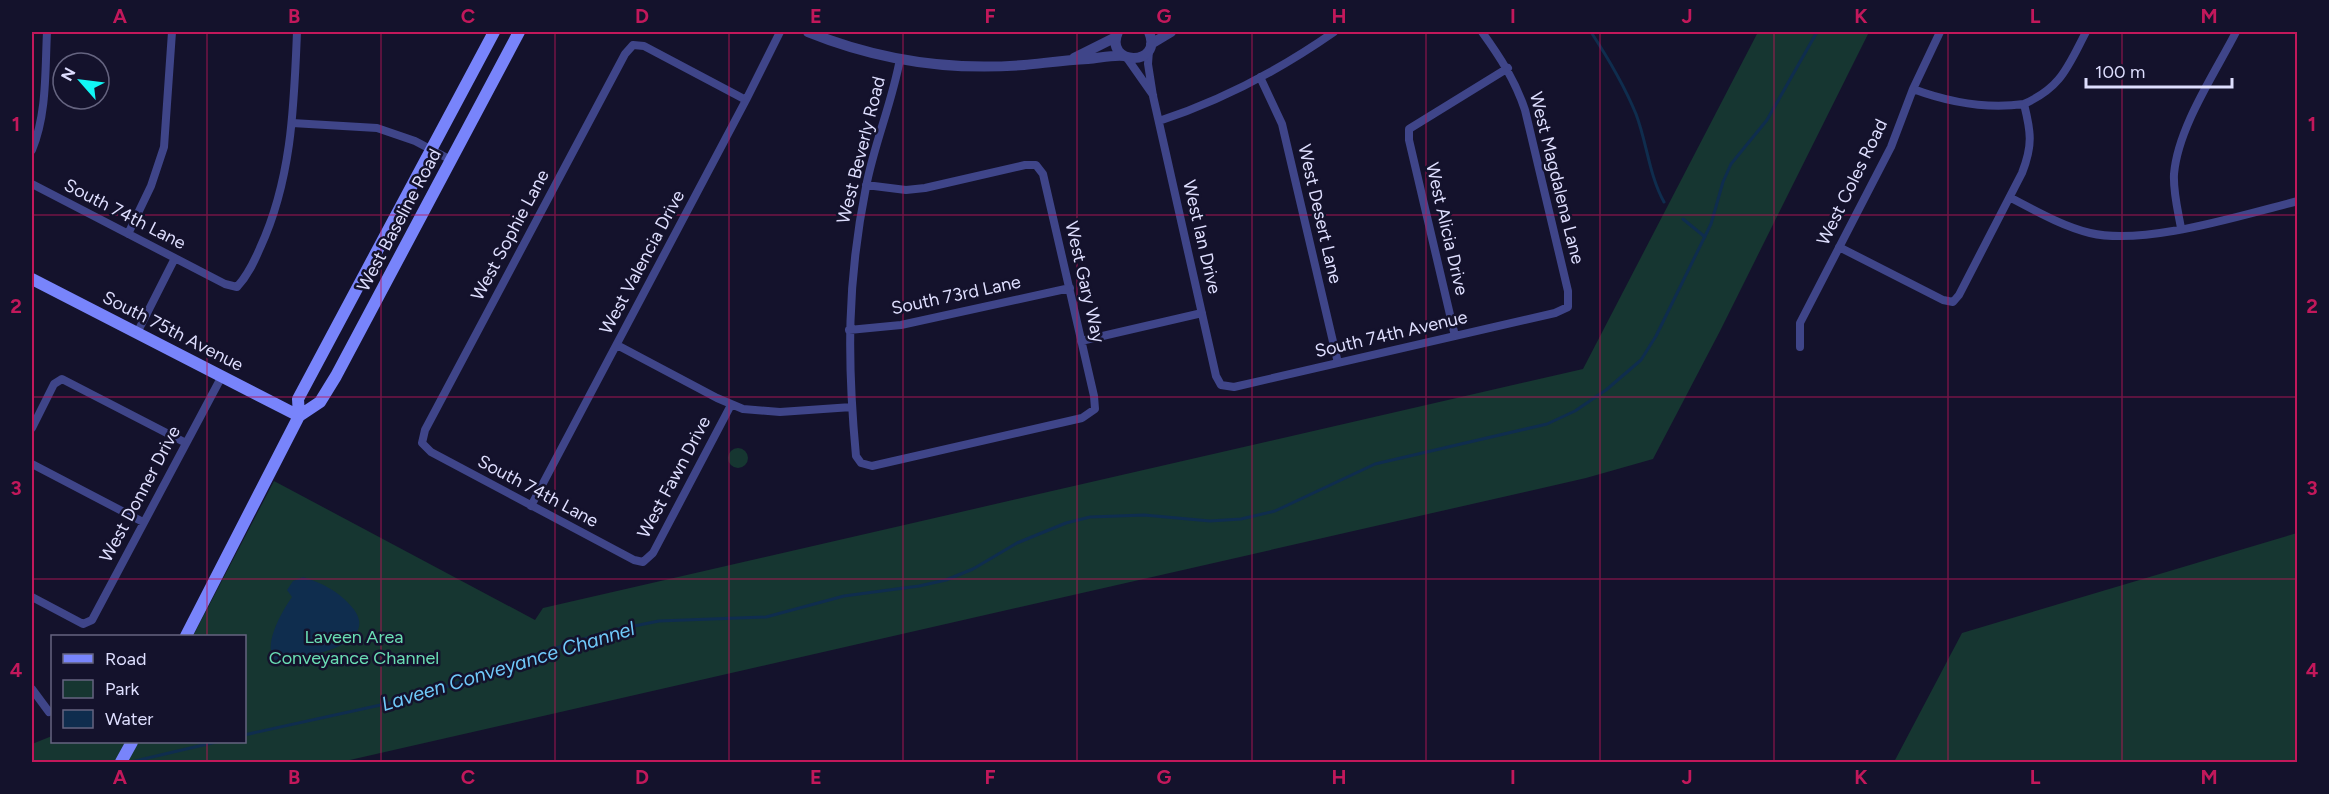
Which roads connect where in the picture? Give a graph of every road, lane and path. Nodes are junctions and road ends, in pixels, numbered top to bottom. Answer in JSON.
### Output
{"nodes":[{"id":1,"x":47,"y":32,"type":"edge"},
{"id":2,"x":172,"y":32,"type":"edge"},
{"id":3,"x":297,"y":32,"type":"edge"},
{"id":4,"x":494,"y":32,"type":"edge"},
{"id":5,"x":519,"y":32,"type":"edge"},
{"id":6,"x":780,"y":32,"type":"edge"},
{"id":7,"x":808,"y":32,"type":"edge"},
{"id":8,"x":1149,"y":32,"type":"edge"},
{"id":9,"x":1171,"y":32,"type":"edge"},
{"id":10,"x":1334,"y":32,"type":"edge"},
{"id":11,"x":1482,"y":32,"type":"edge"},
{"id":12,"x":1940,"y":32,"type":"edge"},
{"id":13,"x":2086,"y":32,"type":"edge"},
{"id":14,"x":2236,"y":32,"type":"edge"},
{"id":15,"x":1117,"y":33,"type":"edge"},
{"id":16,"x":1150,"y":47,"type":"junction"},
{"id":17,"x":1126,"y":57,"type":"junction"},
{"id":18,"x":1074,"y":58,"type":"junction"},
{"id":19,"x":900,"y":59,"type":"junction"},
{"id":20,"x":1508,"y":69,"type":"junction"},
{"id":21,"x":1260,"y":77,"type":"junction"},
{"id":22,"x":1913,"y":89,"type":"junction"},
{"id":23,"x":1153,"y":96,"type":"junction"},
{"id":24,"x":746,"y":100,"type":"junction"},
{"id":25,"x":2025,"y":104,"type":"junction"},
{"id":26,"x":1159,"y":121,"type":"junction"},
{"id":27,"x":292,"y":123,"type":"junction"},
{"id":28,"x":32,"y":150,"type":"edge"},
{"id":29,"x":431,"y":150,"type":"junction"},
{"id":30,"x":451,"y":160,"type":"junction"},
{"id":31,"x":32,"y":184,"type":"edge"},
{"id":32,"x":866,"y":185,"type":"junction"},
{"id":33,"x":2011,"y":198,"type":"junction"},
{"id":34,"x":2298,"y":201,"type":"edge"},
{"id":35,"x":2181,"y":228,"type":"junction"},
{"id":36,"x":128,"y":234,"type":"junction"},
{"id":37,"x":1839,"y":247,"type":"junction"},
{"id":38,"x":175,"y":258,"type":"junction"},
{"id":39,"x":33,"y":284,"type":"edge"},
{"id":40,"x":1070,"y":288,"type":"junction"},
{"id":41,"x":1568,"y":307,"type":"joint"},
{"id":42,"x":1203,"y":313,"type":"junction"},
{"id":43,"x":849,"y":330,"type":"junction"},
{"id":44,"x":136,"y":333,"type":"junction"},
{"id":45,"x":1455,"y":336,"type":"junction"},
{"id":46,"x":1081,"y":341,"type":"junction"},
{"id":47,"x":617,"y":345,"type":"junction"},
{"id":48,"x":1800,"y":347,"type":"dead end"},
{"id":49,"x":1338,"y":363,"type":"junction"},
{"id":50,"x":222,"y":376,"type":"junction"},
{"id":51,"x":1221,"y":385,"type":"joint"},
{"id":52,"x":731,"y":405,"type":"junction"},
{"id":53,"x":852,"y":408,"type":"junction"},
{"id":54,"x":299,"y":416,"type":"junction"},
{"id":55,"x":32,"y":428,"type":"edge"},
{"id":56,"x":186,"y":442,"type":"junction"},
{"id":57,"x":422,"y":443,"type":"joint"},
{"id":58,"x":861,"y":463,"type":"joint"},
{"id":59,"x":32,"y":464,"type":"edge"},
{"id":60,"x":531,"y":506,"type":"junction"},
{"id":61,"x":143,"y":522,"type":"junction"},
{"id":62,"x":643,"y":562,"type":"joint"},
{"id":63,"x":32,"y":597,"type":"edge"},
{"id":64,"x":187,"y":635,"type":"edge"},
{"id":65,"x":32,"y":689,"type":"edge"},
{"id":66,"x":49,"y":712,"type":"dead end"},
{"id":67,"x":131,"y":743,"type":"edge"},
{"id":68,"x":121,"y":762,"type":"edge"}],
"edges":[{"from":1,"to":28,"type":"street"},
{"from":2,"to":36,"type":"street"},
{"from":3,"to":27,"type":"street"},
{"from":4,"to":29,"type":"main road","name":"West Baseline Road"},
{"from":5,"to":30,"type":"main road","name":"West Baseline Road"},
{"from":6,"to":24,"type":"street","name":"West Valencia Drive"},
{"from":7,"to":19,"type":"street"},
{"from":8,"to":16,"type":"street"},
{"from":9,"to":16,"type":"street"},
{"from":10,"to":21,"type":"street"},
{"from":11,"to":20,"type":"street","name":"West Magdalena Lane"},
{"from":12,"to":22,"type":"street","name":"West Coles Road"},
{"from":13,"to":25,"type":"street"},
{"from":14,"to":35,"type":"street"},
{"from":15,"to":17,"type":"street"},
{"from":15,"to":18,"type":"street"},
{"from":16,"to":17,"type":"street"},
{"from":16,"to":23,"type":"street","name":"West Ian Drive"},
{"from":17,"to":18,"type":"street"},
{"from":17,"to":23,"type":"street","name":"West Ian Drive"},
{"from":18,"to":19,"type":"street"},
{"from":19,"to":32,"type":"street","name":"West Beverly Road"},
{"from":20,"to":41,"type":"street","name":"West Magdalena Lane"},
{"from":20,"to":45,"type":"street","name":"West Alicia Drive"},
{"from":21,"to":26,"type":"street"},
{"from":21,"to":49,"type":"street","name":"West Desert Lane"},
{"from":22,"to":25,"type":"street"},
{"from":22,"to":37,"type":"street","name":"West Coles Road"},
{"from":23,"to":26,"type":"street","name":"West Ian Drive"},
{"from":24,"to":47,"type":"street","name":"West Valencia Drive"},
{"from":24,"to":57,"type":"street","name":"West Sophie Lane"},
{"from":25,"to":33,"type":"street"},
{"from":26,"to":42,"type":"street","name":"West Ian Drive"},
{"from":27,"to":29,"type":"street"},
{"from":27,"to":38,"type":"street","name":"South 74th Lane"},
{"from":29,"to":30,"type":"street"},
{"from":29,"to":54,"type":"main road","name":"West Baseline Road"},
{"from":30,"to":54,"type":"main road","name":"West Baseline Road"},
{"from":31,"to":36,"type":"street","name":"South 74th Lane"},
{"from":32,"to":40,"type":"street","name":"West Gary Way"},
{"from":32,"to":43,"type":"street","name":"West Beverly Road"},
{"from":33,"to":35,"type":"street"},
{"from":33,"to":37,"type":"street"},
{"from":34,"to":35,"type":"street"},
{"from":36,"to":38,"type":"street","name":"South 74th Lane"},
{"from":37,"to":48,"type":"street","name":"West Coles Road"},
{"from":38,"to":44,"type":"street"},
{"from":39,"to":44,"type":"main road","name":"South 75th Avenue"},
{"from":40,"to":43,"type":"street","name":"South 73rd Lane"},
{"from":40,"to":46,"type":"street","name":"West Gary Way"},
{"from":41,"to":45,"type":"street","name":"South 74th Avenue"},
{"from":42,"to":46,"type":"street"},
{"from":42,"to":51,"type":"street","name":"West Ian Drive"},
{"from":43,"to":53,"type":"street","name":"West Beverly Road"},
{"from":44,"to":50,"type":"main road","name":"South 75th Avenue"},
{"from":45,"to":49,"type":"street","name":"South 74th Avenue"},
{"from":46,"to":58,"type":"street","name":"West Gary Way"},
{"from":47,"to":52,"type":"street"},
{"from":47,"to":60,"type":"street","name":"West Valencia Drive"},
{"from":49,"to":51,"type":"street","name":"South 74th Avenue"},
{"from":50,"to":54,"type":"main road","name":"South 75th Avenue"},
{"from":50,"to":56,"type":"street","name":"West Donner Drive"},
{"from":52,"to":53,"type":"street"},
{"from":52,"to":62,"type":"street","name":"West Fawn Drive"},
{"from":53,"to":58,"type":"street","name":"West Beverly Road"},
{"from":54,"to":64,"type":"main road","name":"West Baseline Road"},
{"from":55,"to":56,"type":"street"},
{"from":56,"to":61,"type":"street","name":"West Donner Drive"},
{"from":57,"to":60,"type":"street","name":"South 74th Lane"},
{"from":59,"to":61,"type":"street"},
{"from":60,"to":62,"type":"street","name":"South 74th Lane"},
{"from":61,"to":63,"type":"street","name":"West Donner Drive"},
{"from":65,"to":66,"type":"street"},
{"from":67,"to":68,"type":"main road"}]}
